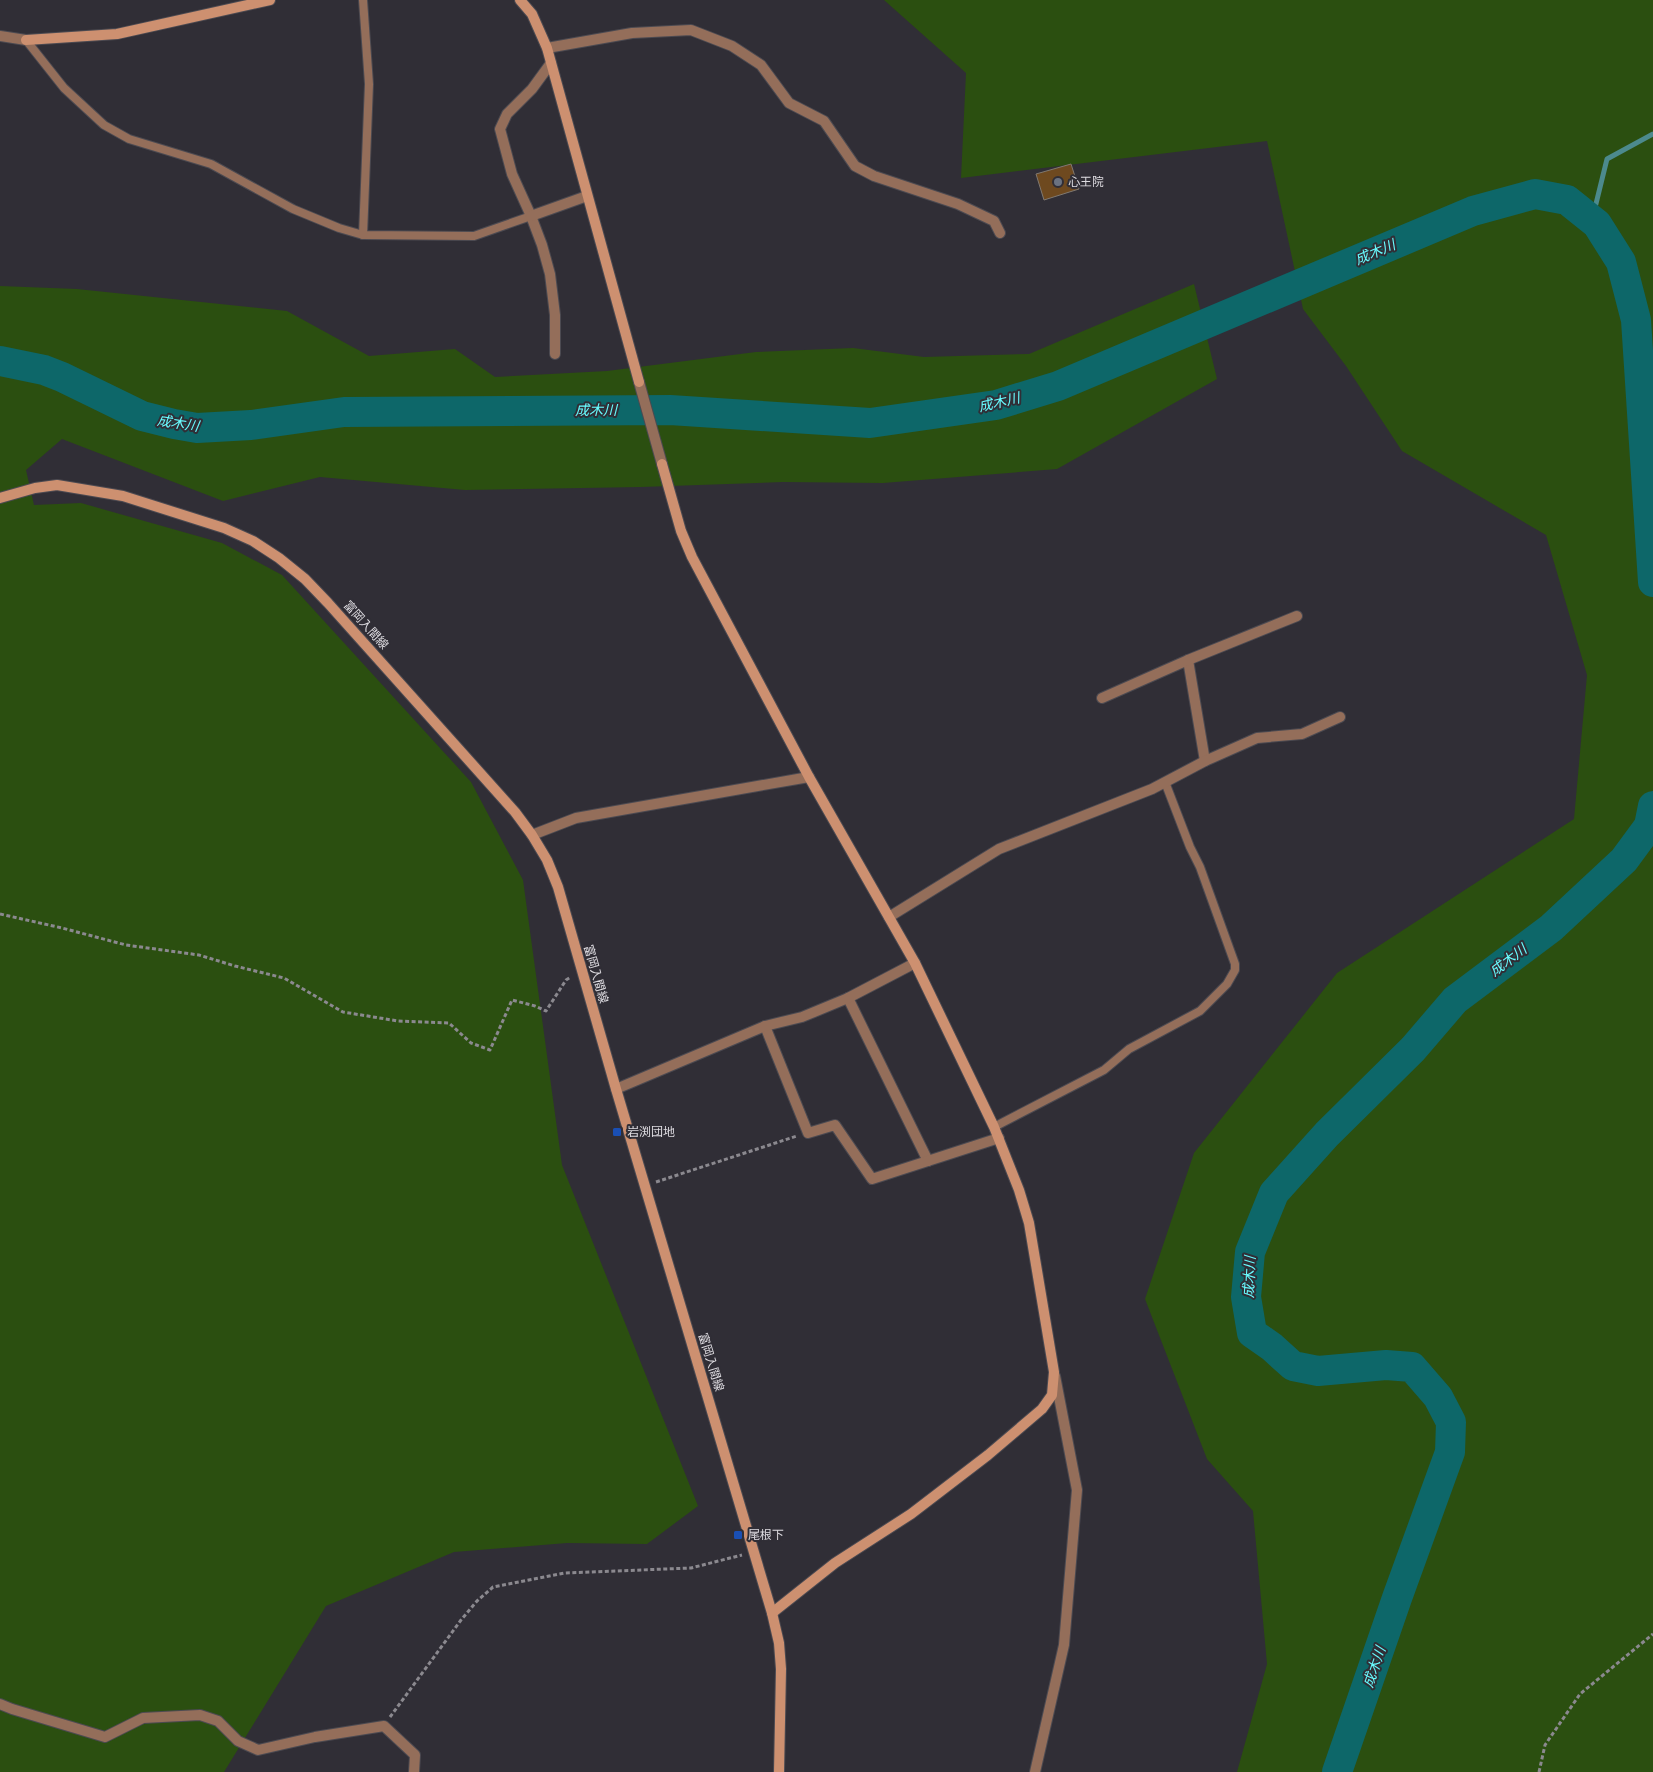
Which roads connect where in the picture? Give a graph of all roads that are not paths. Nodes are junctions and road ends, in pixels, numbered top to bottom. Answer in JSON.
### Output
{"nodes":[{"id":1,"x":270,"y":0,"type":"edge"},
{"id":2,"x":363,"y":0,"type":"edge"},
{"id":3,"x":520,"y":0,"type":"edge"},
{"id":4,"x":0,"y":36,"type":"edge"},
{"id":5,"x":26,"y":40,"type":"junction"},
{"id":6,"x":548,"y":48,"type":"junction"},
{"id":7,"x":551,"y":63,"type":"junction"},
{"id":8,"x":587,"y":196,"type":"junction"},
{"id":9,"x":531,"y":216,"type":"junction"},
{"id":10,"x":1000,"y":233,"type":"dead end"},
{"id":11,"x":363,"y":235,"type":"junction"},
{"id":12,"x":556,"y":354,"type":"dead end"},
{"id":13,"x":0,"y":498,"type":"edge"},
{"id":14,"x":1297,"y":616,"type":"dead end"},
{"id":15,"x":1188,"y":660,"type":"junction"},
{"id":16,"x":1102,"y":698,"type":"dead end"},
{"id":17,"x":1340,"y":718,"type":"dead end"},
{"id":18,"x":1205,"y":761,"type":"junction"},
{"id":19,"x":809,"y":776,"type":"junction"},
{"id":20,"x":1165,"y":782,"type":"junction"},
{"id":21,"x":532,"y":835,"type":"junction"},
{"id":22,"x":889,"y":917,"type":"junction"},
{"id":23,"x":915,"y":963,"type":"junction"},
{"id":24,"x":848,"y":998,"type":"junction"},
{"id":25,"x":765,"y":1026,"type":"junction"},
{"id":26,"x":616,"y":1089,"type":"junction"},
{"id":27,"x":994,"y":1127,"type":"junction"},
{"id":28,"x":999,"y":1138,"type":"junction"},
{"id":29,"x":928,"y":1161,"type":"junction"},
{"id":30,"x":1054,"y":1372,"type":"junction"},
{"id":31,"x":772,"y":1614,"type":"junction"},
{"id":32,"x":0,"y":1704,"type":"edge"},
{"id":33,"x":414,"y":1772,"type":"edge"},
{"id":34,"x":779,"y":1772,"type":"edge"},
{"id":35,"x":1035,"y":1772,"type":"edge"}],
"edges":[{"from":1,"to":5,"type":"street"},
{"from":2,"to":11,"type":"lane"},
{"from":3,"to":6,"type":"street"},
{"from":4,"to":5,"type":"street"},
{"from":5,"to":11,"type":"lane"},
{"from":6,"to":7,"type":"street"},
{"from":6,"to":10,"type":"street"},
{"from":7,"to":8,"type":"street"},
{"from":7,"to":9,"type":"street"},
{"from":8,"to":9,"type":"street"},
{"from":8,"to":19,"type":"street"},
{"from":9,"to":11,"type":"lane"},
{"from":9,"to":12,"type":"street"},
{"from":13,"to":21,"type":"street","name":"富岡入間線"},
{"from":14,"to":15,"type":"street"},
{"from":15,"to":16,"type":"street"},
{"from":15,"to":18,"type":"street"},
{"from":17,"to":18,"type":"street"},
{"from":18,"to":20,"type":"street"},
{"from":19,"to":21,"type":"street"},
{"from":19,"to":22,"type":"street"},
{"from":20,"to":22,"type":"street"},
{"from":20,"to":27,"type":"lane"},
{"from":21,"to":26,"type":"street","name":"富岡入間線"},
{"from":22,"to":23,"type":"street"},
{"from":23,"to":24,"type":"street"},
{"from":23,"to":27,"type":"street"},
{"from":24,"to":25,"type":"street"},
{"from":24,"to":29,"type":"street"},
{"from":25,"to":26,"type":"street"},
{"from":25,"to":29,"type":"street"},
{"from":26,"to":31,"type":"street","name":"富岡入間線"},
{"from":27,"to":28,"type":"street"},
{"from":28,"to":29,"type":"street"},
{"from":28,"to":30,"type":"street"},
{"from":30,"to":31,"type":"street"},
{"from":30,"to":35,"type":"street"},
{"from":31,"to":34,"type":"street","name":"富岡入間線"},
{"from":32,"to":33,"type":"street"}]}
